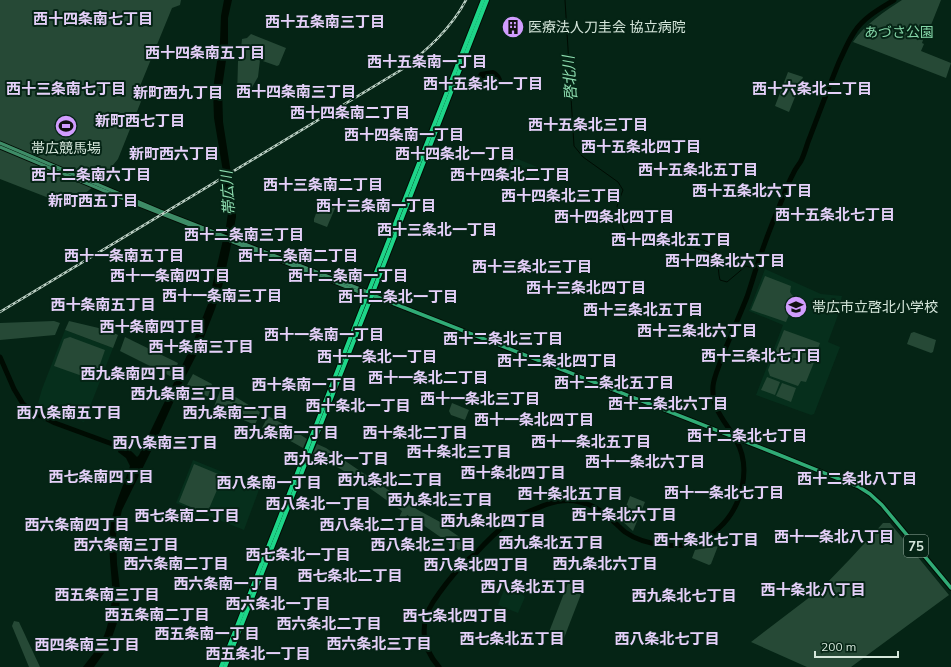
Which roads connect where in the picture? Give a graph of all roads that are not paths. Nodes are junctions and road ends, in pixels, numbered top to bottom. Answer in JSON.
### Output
{"nodes":[{"id":1,"x":483,"y":0,"type":"edge"},
{"id":2,"x":487,"y":0,"type":"edge"},
{"id":3,"x":0,"y":143,"type":"edge"},
{"id":4,"x":0,"y":147,"type":"edge"},
{"id":5,"x":222,"y":237,"type":"junction"},
{"id":6,"x":367,"y":294,"type":"junction"},
{"id":7,"x":372,"y":295,"type":"junction"},
{"id":8,"x":951,"y":588,"type":"edge"},
{"id":9,"x":221,"y":667,"type":"edge"},
{"id":10,"x":226,"y":667,"type":"edge"}],
"edges":[{"from":1,"to":6,"type":"highway"},
{"from":2,"to":7,"type":"highway"},
{"from":3,"to":5,"type":"main road"},
{"from":4,"to":5,"type":"main road"},
{"from":5,"to":6,"type":"main road"},
{"from":6,"to":7,"type":"main road"},
{"from":6,"to":9,"type":"highway"},
{"from":7,"to":8,"type":"main road","number":"75"},
{"from":7,"to":10,"type":"highway"}]}
